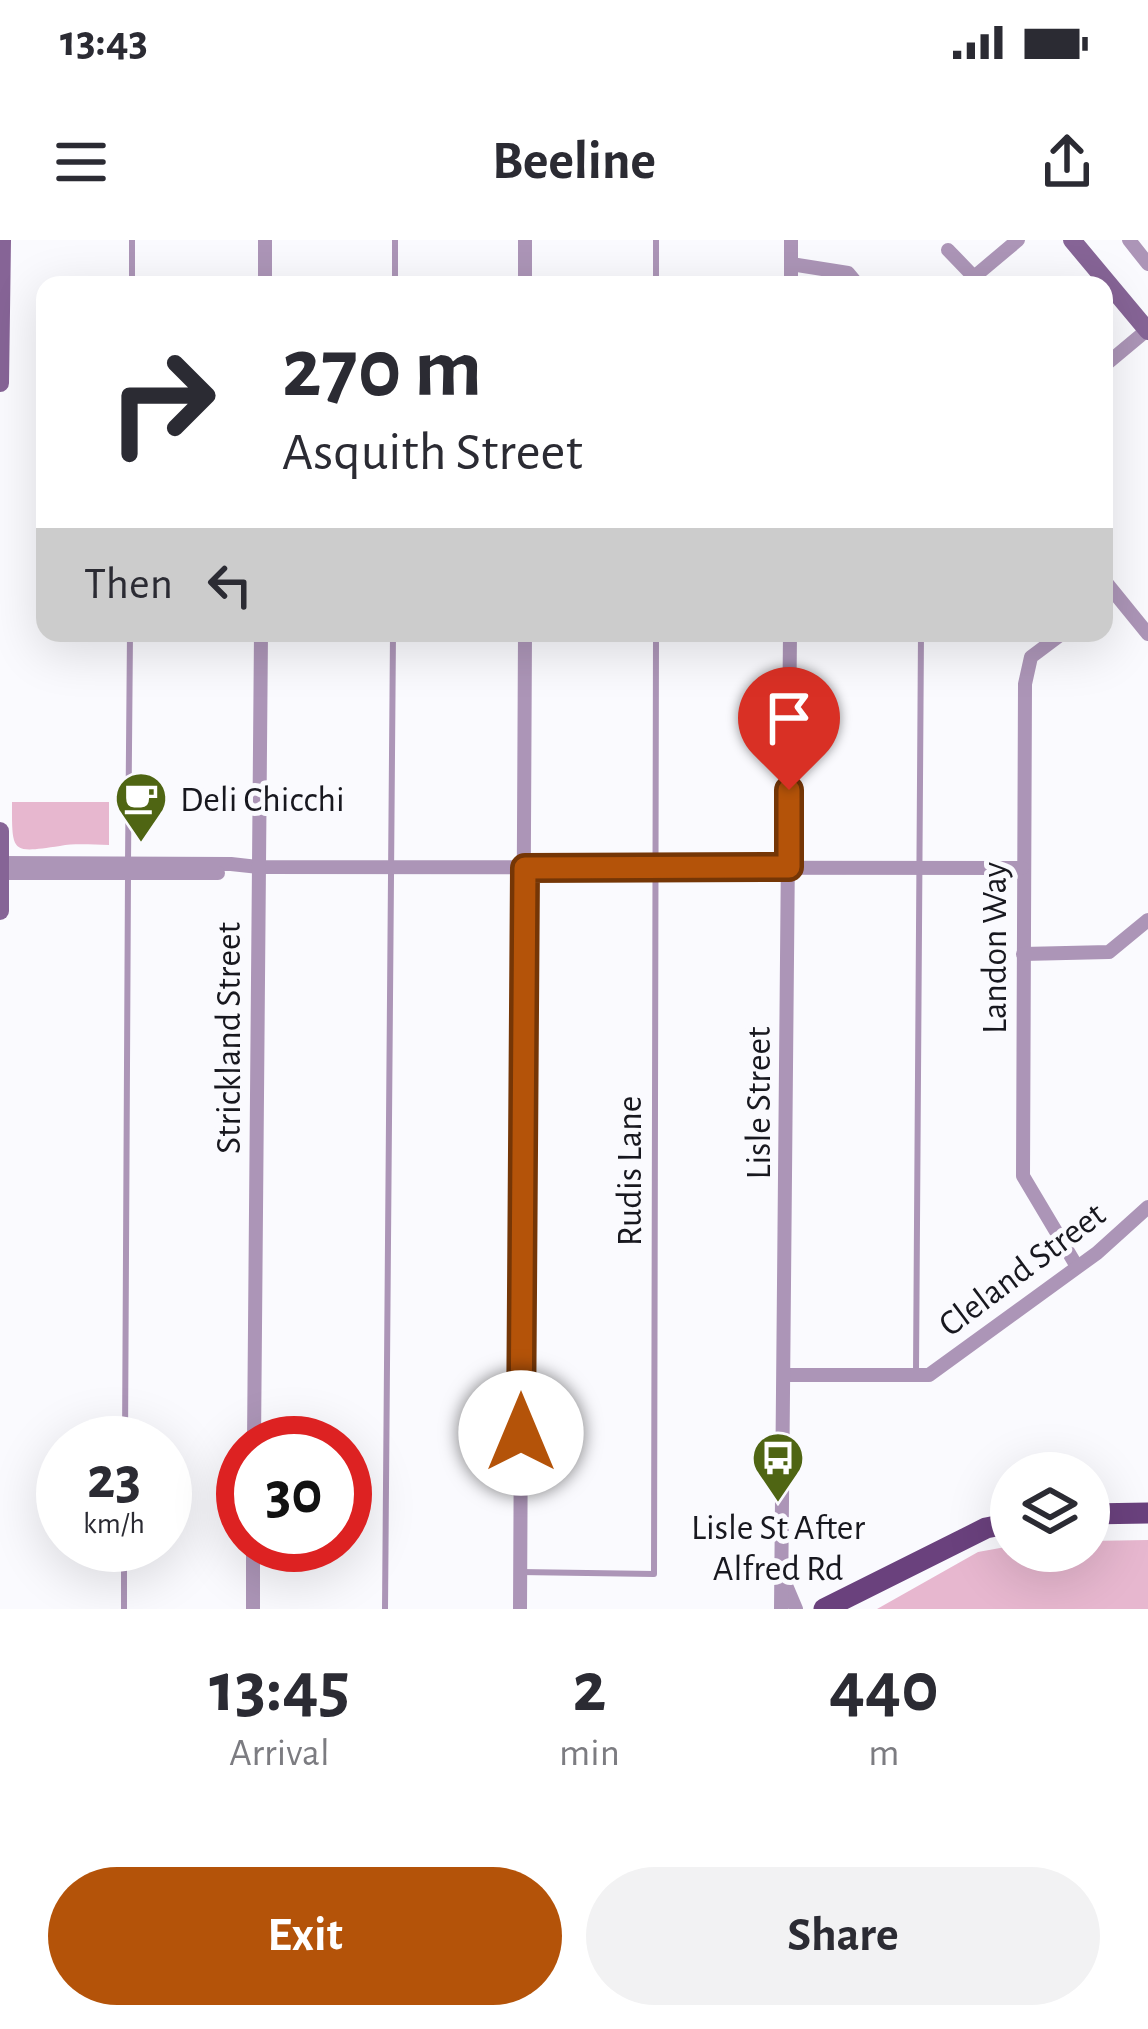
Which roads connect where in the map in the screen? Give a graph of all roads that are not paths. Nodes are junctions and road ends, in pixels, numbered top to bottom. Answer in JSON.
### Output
{"nodes":[{"id":1,"x":2,"y":240,"type":"edge"},
{"id":2,"x":132,"y":240,"type":"edge"},
{"id":3,"x":265,"y":240,"type":"edge"},
{"id":4,"x":395,"y":240,"type":"edge"},
{"id":5,"x":525,"y":240,"type":"edge"},
{"id":6,"x":656,"y":240,"type":"edge"},
{"id":7,"x":791,"y":240,"type":"edge"},
{"id":8,"x":1018,"y":240,"type":"edge"},
{"id":9,"x":1072,"y":240,"type":"edge"},
{"id":10,"x":1129,"y":240,"type":"edge"},
{"id":11,"x":948,"y":250,"type":"dead end"},
{"id":12,"x":791,"y":264,"type":"junction"},
{"id":13,"x":1148,"y":264,"type":"edge"},
{"id":14,"x":132,"y":276,"type":"edge"},
{"id":15,"x":265,"y":276,"type":"edge"},
{"id":16,"x":395,"y":276,"type":"edge"},
{"id":17,"x":525,"y":276,"type":"edge"},
{"id":18,"x":656,"y":276,"type":"edge"},
{"id":19,"x":791,"y":276,"type":"edge"},
{"id":20,"x":851,"y":276,"type":"edge"},
{"id":21,"x":973,"y":276,"type":"edge"},
{"id":22,"x":975,"y":276,"type":"edge"},
{"id":23,"x":1102,"y":276,"type":"edge"},
{"id":24,"x":1113,"y":289,"type":"edge"},
{"id":25,"x":1148,"y":330,"type":"edge"},
{"id":26,"x":1113,"y":359,"type":"edge"},
{"id":27,"x":0,"y":382,"type":"edge"},
{"id":28,"x":1113,"y":601,"type":"edge"},
{"id":29,"x":1148,"y":634,"type":"edge"},
{"id":30,"x":130,"y":642,"type":"edge"},
{"id":31,"x":261,"y":642,"type":"edge"},
{"id":32,"x":394,"y":642,"type":"edge"},
{"id":33,"x":525,"y":642,"type":"edge"},
{"id":34,"x":656,"y":642,"type":"edge"},
{"id":35,"x":790,"y":642,"type":"edge"},
{"id":36,"x":921,"y":642,"type":"edge"},
{"id":37,"x":1051,"y":642,"type":"edge"},
{"id":38,"x":0,"y":831,"type":"edge"},
{"id":39,"x":258,"y":867,"type":"junction"},
{"id":40,"x":656,"y":867,"type":"junction"},
{"id":41,"x":789,"y":867,"type":"junction"},
{"id":42,"x":1,"y":868,"type":"edge"},
{"id":43,"x":128,"y":868,"type":"junction"},
{"id":44,"x":392,"y":868,"type":"junction"},
{"id":45,"x":525,"y":868,"type":"junction"},
{"id":46,"x":919,"y":868,"type":"junction"},
{"id":47,"x":1022,"y":868,"type":"junction"},
{"id":48,"x":0,"y":911,"type":"edge"},
{"id":49,"x":1148,"y":920,"type":"edge"},
{"id":50,"x":1023,"y":955,"type":"junction"},
{"id":51,"x":1148,"y":1207,"type":"edge"},
{"id":52,"x":1076,"y":1265,"type":"junction"},
{"id":53,"x":785,"y":1375,"type":"junction"},
{"id":54,"x":916,"y":1375,"type":"junction"},
{"id":55,"x":124,"y":1416,"type":"edge"},
{"id":56,"x":254,"y":1416,"type":"edge"},
{"id":57,"x":1148,"y":1513,"type":"edge"},
{"id":58,"x":1110,"y":1514,"type":"edge"},
{"id":59,"x":990,"y":1527,"type":"edge"},
{"id":60,"x":933,"y":1555,"type":"junction"},
{"id":61,"x":124,"y":1572,"type":"edge"},
{"id":62,"x":253,"y":1572,"type":"edge"},
{"id":63,"x":520,"y":1572,"type":"junction"},
{"id":64,"x":782,"y":1573,"type":"junction"},
{"id":65,"x":124,"y":1609,"type":"edge"},
{"id":66,"x":253,"y":1609,"type":"edge"},
{"id":67,"x":385,"y":1609,"type":"edge"},
{"id":68,"x":520,"y":1609,"type":"edge"},
{"id":69,"x":781,"y":1609,"type":"edge"},
{"id":70,"x":796,"y":1609,"type":"edge"},
{"id":71,"x":824,"y":1609,"type":"edge"},
{"id":72,"x":850,"y":1609,"type":"edge"}],
"edges":[{"from":1,"to":27,"type":"main road"},
{"from":2,"to":14,"type":"lane"},
{"from":3,"to":15,"type":"street"},
{"from":4,"to":16,"type":"lane"},
{"from":5,"to":17,"type":"street"},
{"from":6,"to":18,"type":"lane"},
{"from":7,"to":12,"type":"street"},
{"from":8,"to":22,"type":"street"},
{"from":9,"to":23,"type":"main road"},
{"from":10,"to":13,"type":"street"},
{"from":11,"to":21,"type":"street"},
{"from":12,"to":19,"type":"street"},
{"from":12,"to":20,"type":"street"},
{"from":24,"to":25,"type":"main road"},
{"from":25,"to":26,"type":"street"},
{"from":28,"to":29,"type":"street"},
{"from":30,"to":43,"type":"lane"},
{"from":31,"to":39,"type":"street","name":"Strickland Street"},
{"from":32,"to":44,"type":"lane"},
{"from":33,"to":45,"type":"street"},
{"from":34,"to":40,"type":"lane","name":"Rudis Lane"},
{"from":35,"to":41,"type":"street","name":"Lisle Street"},
{"from":36,"to":46,"type":"lane"},
{"from":37,"to":47,"type":"street","name":"Landon Way"},
{"from":38,"to":42,"type":"main road"},
{"from":39,"to":43,"type":"street"},
{"from":39,"to":44,"type":"street"},
{"from":39,"to":56,"type":"street","name":"Strickland Street"},
{"from":40,"to":41,"type":"street"},
{"from":40,"to":45,"type":"street"},
{"from":40,"to":63,"type":"lane","name":"Rudis Lane"},
{"from":41,"to":46,"type":"street"},
{"from":41,"to":53,"type":"street","name":"Lisle Street"},
{"from":42,"to":43,"type":"street"},
{"from":42,"to":48,"type":"main road"},
{"from":43,"to":55,"type":"lane"},
{"from":44,"to":45,"type":"street"},
{"from":44,"to":67,"type":"lane"},
{"from":45,"to":63,"type":"street"},
{"from":46,"to":47,"type":"street"},
{"from":46,"to":54,"type":"lane"},
{"from":47,"to":50,"type":"street","name":"Landon Way"},
{"from":49,"to":50,"type":"street"},
{"from":50,"to":52,"type":"street","name":"Landon Way"},
{"from":51,"to":52,"type":"street","name":"Cleland Street"},
{"from":52,"to":54,"type":"street","name":"Cleland Street"},
{"from":53,"to":54,"type":"street","name":"Cleland Street"},
{"from":53,"to":64,"type":"street","name":"Lisle Street"},
{"from":57,"to":58,"type":"main road"},
{"from":59,"to":60,"type":"main road"},
{"from":60,"to":71,"type":"main road"},
{"from":60,"to":72,"type":"main road"},
{"from":61,"to":65,"type":"lane"},
{"from":62,"to":66,"type":"street"},
{"from":63,"to":68,"type":"street"},
{"from":64,"to":69,"type":"street","name":"Lisle Street"},
{"from":64,"to":70,"type":"street","name":"Lisle Street"}]}
